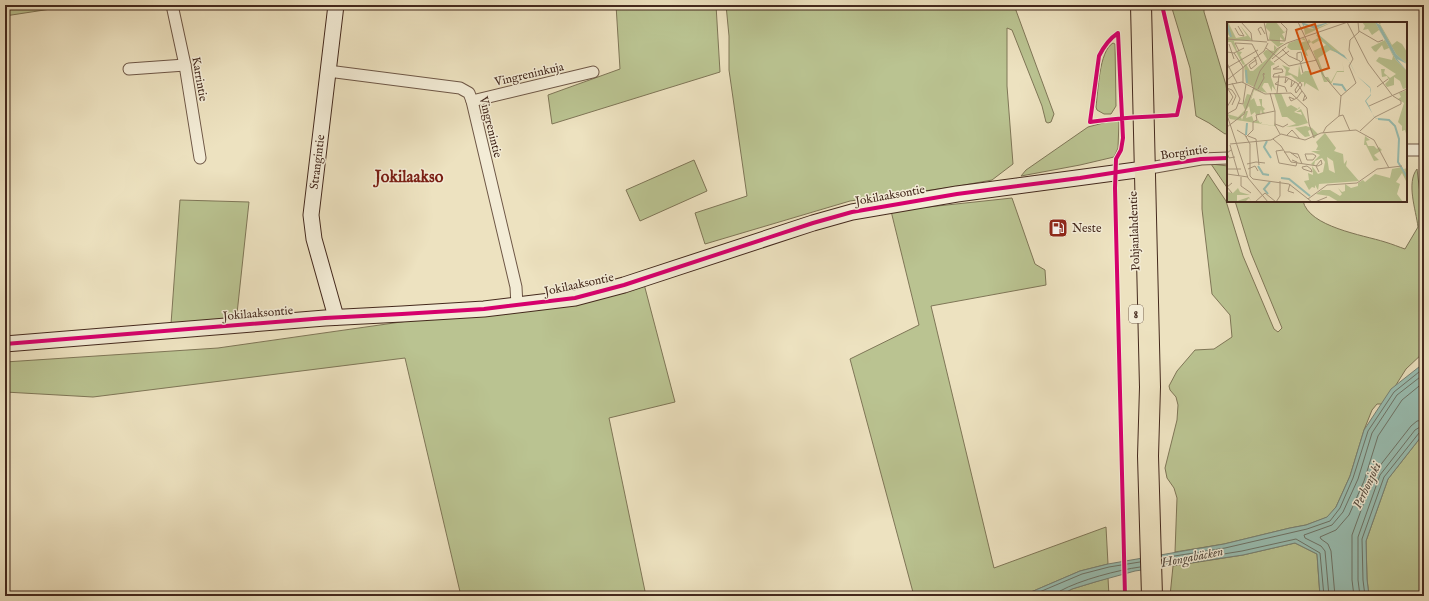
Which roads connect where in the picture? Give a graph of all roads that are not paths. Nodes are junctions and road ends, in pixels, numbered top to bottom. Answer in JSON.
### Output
{"nodes":[{"id":1,"x":172,"y":5,"type":"edge"},
{"id":2,"x":336,"y":5,"type":"edge"},
{"id":3,"x":1129,"y":5,"type":"edge"},
{"id":4,"x":1141,"y":5,"type":"edge"},
{"id":5,"x":185,"y":65,"type":"junction"},
{"id":6,"x":129,"y":68,"type":"dead end"},
{"id":7,"x":328,"y":72,"type":"junction"},
{"id":8,"x":593,"y":72,"type":"dead end"},
{"id":9,"x":472,"y":101,"type":"junction"},
{"id":10,"x":1407,"y":150,"type":"edge"},
{"id":11,"x":1424,"y":150,"type":"edge"},
{"id":12,"x":200,"y":158,"type":"dead end"},
{"id":13,"x":1227,"y":158,"type":"edge"},
{"id":14,"x":1138,"y":170,"type":"junction"},
{"id":15,"x":517,"y":306,"type":"junction"},
{"id":16,"x":336,"y":317,"type":"junction"},
{"id":17,"x":5,"y":344,"type":"edge"},
{"id":18,"x":1151,"y":587,"type":"edge"}],
"edges":[{"from":1,"to":5,"type":"street","name":"Karrintie"},
{"from":2,"to":7,"type":"street","name":"Strangintie"},
{"from":3,"to":14,"type":"highway","name":"Pohjanlahdentie","number":"8"},
{"from":4,"to":14,"type":"highway","name":"Pohjanlahdentie","number":"8"},
{"from":5,"to":6,"type":"street"},
{"from":5,"to":12,"type":"street","name":"Karrintie"},
{"from":7,"to":9,"type":"street","name":"Vingrenintie"},
{"from":7,"to":16,"type":"street","name":"Strangintie"},
{"from":8,"to":9,"type":"street","name":"Vingreninkuja"},
{"from":9,"to":15,"type":"street","name":"Vingrenintie"},
{"from":10,"to":11,"type":"street"},
{"from":13,"to":14,"type":"street","name":"Borgintie"},
{"from":14,"to":15,"type":"street","name":"Jokilaaksontie"},
{"from":14,"to":18,"type":"highway","name":"Pohjanlahdentie","number":"8"},
{"from":15,"to":16,"type":"street","name":"Jokilaaksontie"},
{"from":16,"to":17,"type":"street","name":"Jokilaaksontie"}]}
